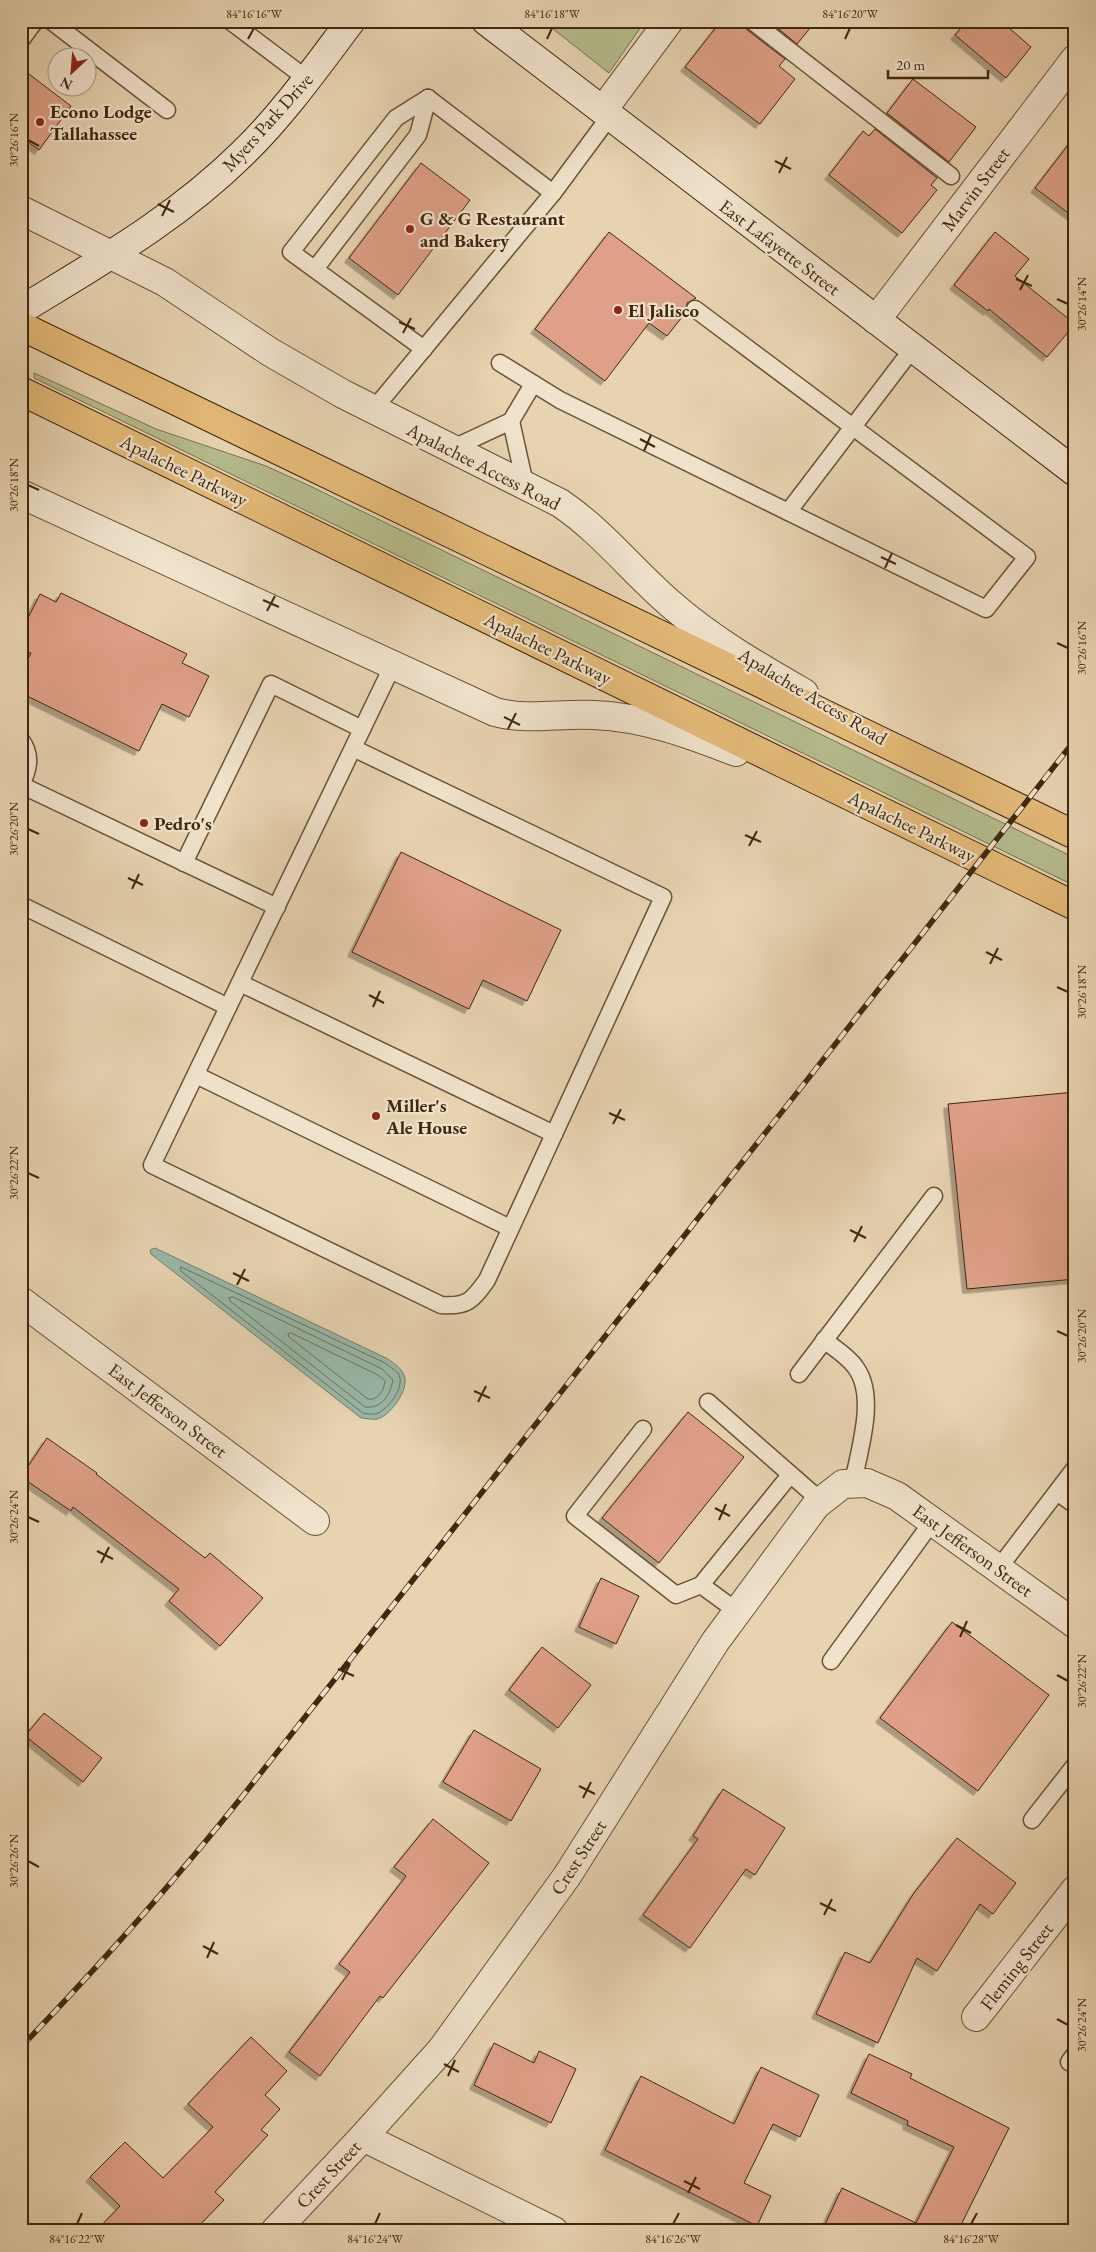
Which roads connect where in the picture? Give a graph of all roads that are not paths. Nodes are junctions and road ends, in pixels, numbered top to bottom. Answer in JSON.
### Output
{"nodes":[{"id":1,"x":35,"y":21,"type":"edge"},
{"id":2,"x":51,"y":21,"type":"edge"},
{"id":3,"x":230,"y":21,"type":"edge"},
{"id":4,"x":351,"y":21,"type":"edge"},
{"id":5,"x":486,"y":21,"type":"edge"},
{"id":6,"x":669,"y":21,"type":"edge"},
{"id":7,"x":752,"y":21,"type":"edge"},
{"id":8,"x":21,"y":40,"type":"edge"},
{"id":9,"x":1075,"y":58,"type":"edge"},
{"id":10,"x":307,"y":79,"type":"junction"},
{"id":11,"x":428,"y":98,"type":"junction"},
{"id":12,"x":167,"y":110,"type":"dead end"},
{"id":13,"x":606,"y":113,"type":"junction"},
{"id":14,"x":951,"y":176,"type":"dead end"},
{"id":15,"x":553,"y":193,"type":"junction"},
{"id":16,"x":21,"y":210,"type":"edge"},
{"id":17,"x":112,"y":254,"type":"junction"},
{"id":18,"x":315,"y":269,"type":"junction"},
{"id":19,"x":695,"y":309,"type":"dead end"},
{"id":20,"x":21,"y":310,"type":"edge"},
{"id":21,"x":876,"y":320,"type":"junction"},
{"id":22,"x":21,"y":326,"type":"edge"},
{"id":23,"x":913,"y":348,"type":"junction"},
{"id":24,"x":424,"y":349,"type":"junction"},
{"id":25,"x":500,"y":363,"type":"dead end"},
{"id":26,"x":533,"y":384,"type":"junction"},
{"id":27,"x":21,"y":391,"type":"edge"},
{"id":28,"x":373,"y":410,"type":"junction"},
{"id":29,"x":511,"y":421,"type":"junction"},
{"id":30,"x":853,"y":427,"type":"junction"},
{"id":31,"x":451,"y":449,"type":"junction"},
{"id":32,"x":1075,"y":472,"type":"edge"},
{"id":33,"x":525,"y":484,"type":"junction"},
{"id":34,"x":21,"y":494,"type":"edge"},
{"id":35,"x":788,"y":512,"type":"junction"},
{"id":36,"x":392,"y":667,"type":"junction"},
{"id":37,"x":362,"y":730,"type":"junction"},
{"id":38,"x":21,"y":740,"type":"edge"},
{"id":39,"x":353,"y":748,"type":"junction"},
{"id":40,"x":920,"y":760,"type":"junction"},
{"id":41,"x":21,"y":785,"type":"edge"},
{"id":42,"x":895,"y":818,"type":"junction"},
{"id":43,"x":1075,"y":835,"type":"edge"},
{"id":44,"x":184,"y":863,"type":"junction"},
{"id":45,"x":21,"y":905,"type":"edge"},
{"id":46,"x":1075,"y":906,"type":"edge"},
{"id":47,"x":277,"y":907,"type":"junction"},
{"id":48,"x":240,"y":983,"type":"junction"},
{"id":49,"x":228,"y":1007,"type":"junction"},
{"id":50,"x":196,"y":1074,"type":"junction"},
{"id":51,"x":554,"y":1134,"type":"junction"},
{"id":52,"x":934,"y":1196,"type":"dead end"},
{"id":53,"x":510,"y":1228,"type":"junction"},
{"id":54,"x":21,"y":1300,"type":"edge"},
{"id":55,"x":824,"y":1340,"type":"junction"},
{"id":56,"x":799,"y":1374,"type":"dead end"},
{"id":57,"x":708,"y":1402,"type":"dead end"},
{"id":58,"x":643,"y":1429,"type":"dead end"},
{"id":59,"x":1075,"y":1468,"type":"edge"},
{"id":60,"x":790,"y":1475,"type":"junction"},
{"id":61,"x":860,"y":1483,"type":"junction"},
{"id":62,"x":1057,"y":1492,"type":"junction"},
{"id":63,"x":821,"y":1501,"type":"junction"},
{"id":64,"x":1075,"y":1505,"type":"edge"},
{"id":65,"x":315,"y":1521,"type":"dead end"},
{"id":66,"x":932,"y":1522,"type":"junction"},
{"id":67,"x":998,"y":1569,"type":"junction"},
{"id":68,"x":701,"y":1585,"type":"junction"},
{"id":69,"x":738,"y":1612,"type":"junction"},
{"id":70,"x":1075,"y":1624,"type":"edge"},
{"id":71,"x":831,"y":1661,"type":"dead end"},
{"id":72,"x":1075,"y":1765,"type":"edge"},
{"id":73,"x":1032,"y":1820,"type":"dead end"},
{"id":74,"x":1075,"y":1890,"type":"edge"},
{"id":75,"x":976,"y":2017,"type":"dead end"},
{"id":76,"x":1075,"y":2054,"type":"edge"},
{"id":77,"x":1075,"y":2065,"type":"edge"},
{"id":78,"x":364,"y":2137,"type":"junction"},
{"id":79,"x":275,"y":2231,"type":"edge"},
{"id":80,"x":554,"y":2231,"type":"edge"}],
"edges":[{"from":1,"to":8,"type":"lane"},
{"from":2,"to":12,"type":"lane"},
{"from":3,"to":10,"type":"lane"},
{"from":4,"to":10,"type":"street","name":"Myers Park Drive"},
{"from":5,"to":13,"type":"street","name":"East Lafayette Street"},
{"from":6,"to":13,"type":"street"},
{"from":7,"to":14,"type":"lane"},
{"from":9,"to":21,"type":"street","name":"Marvin Street"},
{"from":10,"to":17,"type":"street","name":"Myers Park Drive"},
{"from":11,"to":15,"type":"lane"},
{"from":11,"to":18,"type":"lane"},
{"from":11,"to":18,"type":"lane"},
{"from":13,"to":15,"type":"lane"},
{"from":13,"to":21,"type":"street","name":"East Lafayette Street"},
{"from":15,"to":24,"type":"lane"},
{"from":16,"to":17,"type":"street","name":"Apalachee Access Road"},
{"from":17,"to":20,"type":"street","name":"Myers Park Drive"},
{"from":17,"to":28,"type":"street","name":"Apalachee Access Road"},
{"from":18,"to":24,"type":"lane"},
{"from":19,"to":30,"type":"lane"},
{"from":21,"to":23,"type":"street","name":"East Lafayette Street"},
{"from":22,"to":40,"type":"main road"},
{"from":23,"to":30,"type":"lane"},
{"from":23,"to":32,"type":"street","name":"East Lafayette Street"},
{"from":24,"to":28,"type":"lane"},
{"from":25,"to":26,"type":"lane"},
{"from":26,"to":29,"type":"lane"},
{"from":26,"to":35,"type":"lane"},
{"from":27,"to":42,"type":"main road","name":"Apalachee Parkway"},
{"from":28,"to":31,"type":"street","name":"Apalachee Access Road"},
{"from":29,"to":31,"type":"lane"},
{"from":29,"to":33,"type":"lane"},
{"from":30,"to":35,"type":"lane"},
{"from":30,"to":35,"type":"lane"},
{"from":31,"to":33,"type":"street","name":"Apalachee Access Road"},
{"from":33,"to":40,"type":"street","name":"Apalachee Access Road"},
{"from":34,"to":36,"type":"street"},
{"from":36,"to":37,"type":"lane"},
{"from":36,"to":42,"type":"street"},
{"from":37,"to":39,"type":"lane"},
{"from":37,"to":44,"type":"lane"},
{"from":38,"to":41,"type":"lane"},
{"from":39,"to":47,"type":"lane"},
{"from":39,"to":51,"type":"lane"},
{"from":40,"to":43,"type":"main road"},
{"from":41,"to":44,"type":"lane"},
{"from":42,"to":46,"type":"main road","name":"Apalachee Parkway"},
{"from":44,"to":47,"type":"lane"},
{"from":45,"to":49,"type":"lane"},
{"from":47,"to":48,"type":"lane"},
{"from":48,"to":49,"type":"lane"},
{"from":48,"to":51,"type":"lane"},
{"from":49,"to":50,"type":"lane"},
{"from":50,"to":53,"type":"lane"},
{"from":50,"to":53,"type":"lane"},
{"from":51,"to":53,"type":"lane"},
{"from":52,"to":55,"type":"lane"},
{"from":54,"to":65,"type":"street","name":"East Jefferson Street"},
{"from":55,"to":56,"type":"lane"},
{"from":55,"to":61,"type":"lane"},
{"from":57,"to":60,"type":"lane"},
{"from":58,"to":68,"type":"lane"},
{"from":59,"to":62,"type":"lane"},
{"from":60,"to":63,"type":"lane"},
{"from":60,"to":68,"type":"lane"},
{"from":61,"to":63,"type":"street","name":"Crest Street"},
{"from":61,"to":66,"type":"street","name":"East Jefferson Street"},
{"from":62,"to":64,"type":"lane"},
{"from":62,"to":67,"type":"lane"},
{"from":63,"to":69,"type":"street","name":"Crest Street"},
{"from":66,"to":67,"type":"street","name":"East Jefferson Street"},
{"from":66,"to":71,"type":"lane"},
{"from":67,"to":70,"type":"street","name":"East Jefferson Street"},
{"from":68,"to":69,"type":"lane"},
{"from":69,"to":78,"type":"street","name":"Crest Street"},
{"from":72,"to":73,"type":"lane"},
{"from":74,"to":75,"type":"street","name":"Fleming Street"},
{"from":76,"to":77,"type":"lane"},
{"from":78,"to":79,"type":"street","name":"Crest Street"},
{"from":78,"to":80,"type":"street"}]}
